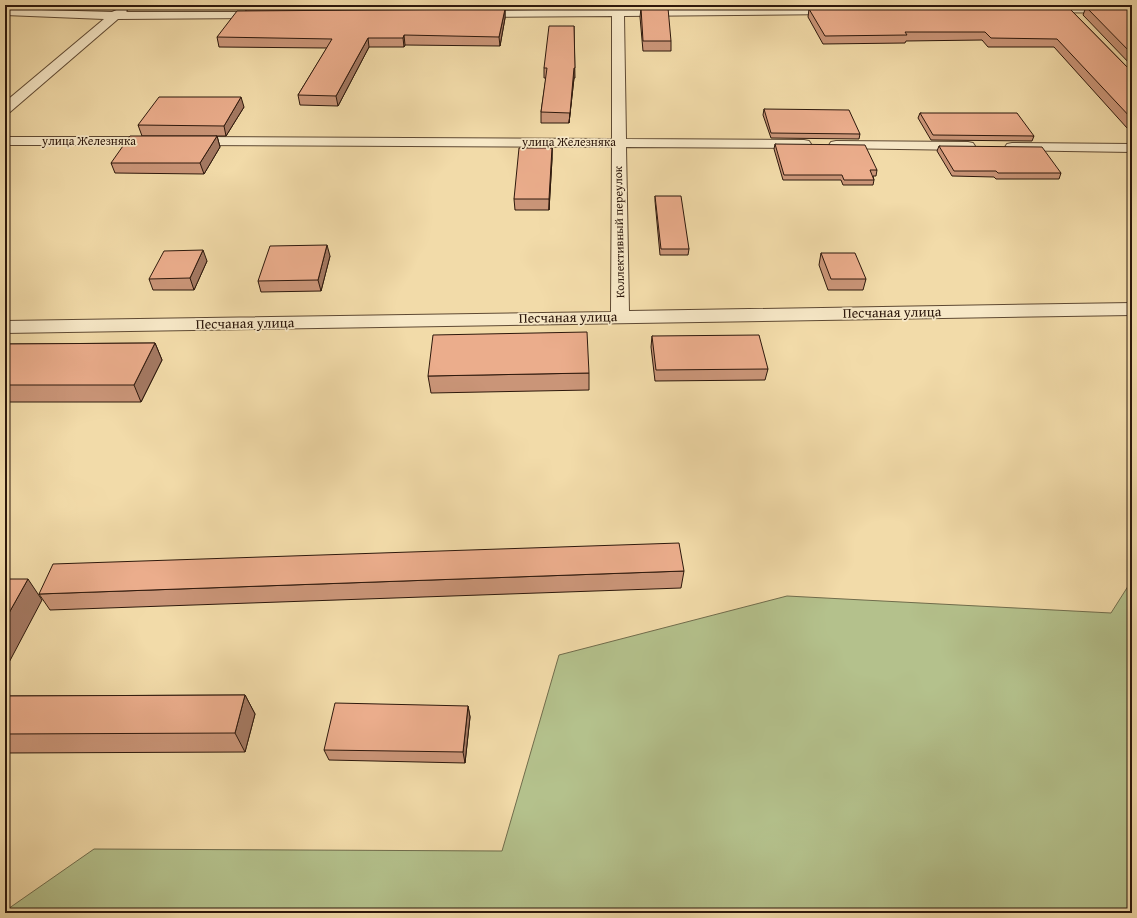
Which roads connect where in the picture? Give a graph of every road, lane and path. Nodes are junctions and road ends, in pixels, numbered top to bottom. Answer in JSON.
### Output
{"nodes":[{"id":1,"x":128,"y":5,"type":"edge"},
{"id":2,"x":1066,"y":7,"type":"edge"},
{"id":3,"x":617,"y":9,"type":"edge"},
{"id":4,"x":1029,"y":10,"type":"edge"},
{"id":5,"x":1132,"y":10,"type":"edge"},
{"id":6,"x":847,"y":11,"type":"edge"},
{"id":7,"x":5,"y":12,"type":"edge"},
{"id":8,"x":466,"y":14,"type":"edge"},
{"id":9,"x":275,"y":15,"type":"edge"},
{"id":10,"x":116,"y":16,"type":"junction"},
{"id":11,"x":1079,"y":20,"type":"edge"},
{"id":12,"x":5,"y":109,"type":"edge"},
{"id":13,"x":5,"y":141,"type":"edge"},
{"id":14,"x":618,"y":142,"type":"junction"},
{"id":15,"x":982,"y":146,"type":"edge"},
{"id":16,"x":998,"y":147,"type":"edge"},
{"id":17,"x":1132,"y":148,"type":"edge"},
{"id":18,"x":1132,"y":309,"type":"edge"},
{"id":19,"x":620,"y":316,"type":"junction"},
{"id":20,"x":5,"y":327,"type":"edge"}],
"edges":[{"from":1,"to":10,"type":"street"},
{"from":2,"to":4,"type":"street"},
{"from":2,"to":5,"type":"street"},
{"from":2,"to":11,"type":"street"},
{"from":3,"to":6,"type":"street"},
{"from":3,"to":8,"type":"street"},
{"from":3,"to":14,"type":"street","name":"Коллективный переулок"},
{"from":7,"to":10,"type":"street"},
{"from":9,"to":10,"type":"street"},
{"from":10,"to":12,"type":"street"},
{"from":13,"to":14,"type":"street","name":"улица Железняка"},
{"from":14,"to":15,"type":"street","name":"улица Железняка"},
{"from":14,"to":19,"type":"street","name":"Коллективный переулок"},
{"from":16,"to":17,"type":"street"},
{"from":18,"to":19,"type":"street","name":"Песчаная улица"},
{"from":19,"to":20,"type":"street","name":"Песчаная улица"}]}
